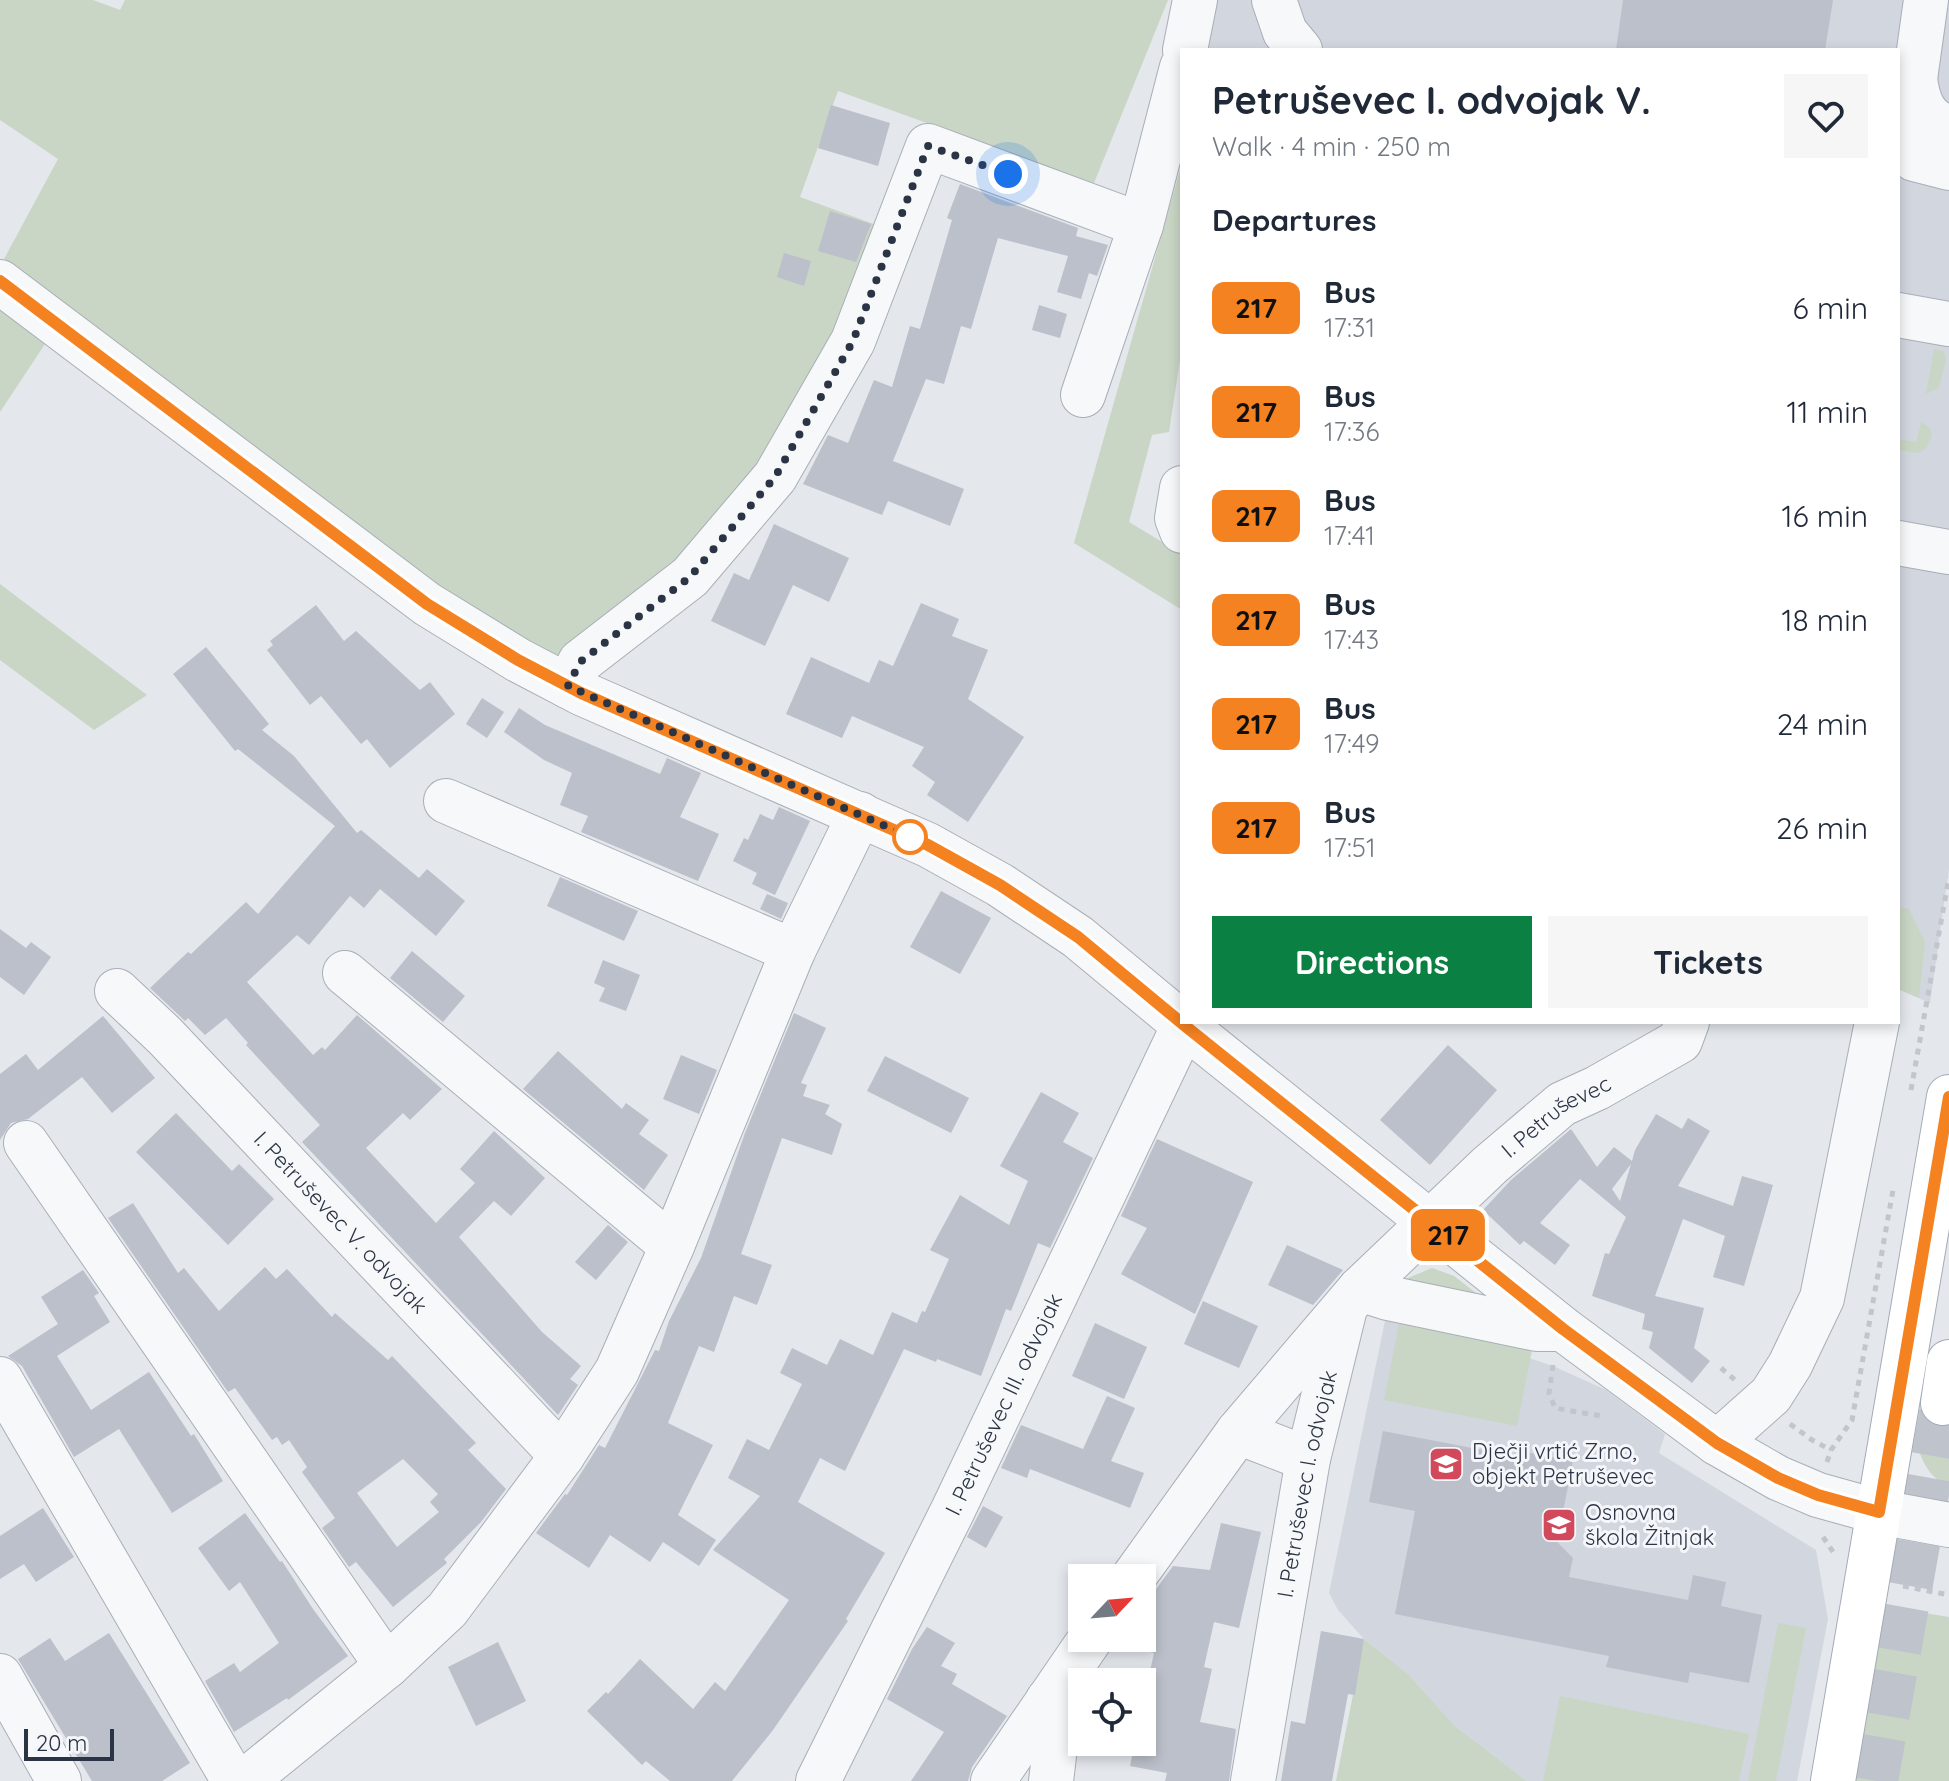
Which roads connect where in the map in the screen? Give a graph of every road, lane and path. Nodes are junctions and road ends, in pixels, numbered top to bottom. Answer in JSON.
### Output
{"nodes":[{"id":1,"x":1195,"y":0,"type":"edge"},
{"id":2,"x":1274,"y":0,"type":"edge"},
{"id":3,"x":1926,"y":0,"type":"edge"},
{"id":4,"x":1186,"y":48,"type":"edge"},
{"id":5,"x":1298,"y":48,"type":"edge"},
{"id":6,"x":1180,"y":74,"type":"edge"},
{"id":7,"x":1915,"y":79,"type":"junction"},
{"id":8,"x":1949,"y":127,"type":"edge"},
{"id":9,"x":1920,"y":162,"type":"edge"},
{"id":10,"x":1141,"y":225,"type":"junction"},
{"id":11,"x":0,"y":282,"type":"edge"},
{"id":12,"x":1900,"y":315,"type":"edge"},
{"id":13,"x":1949,"y":324,"type":"edge"},
{"id":14,"x":1083,"y":395,"type":"dead end"},
{"id":15,"x":1180,"y":500,"type":"edge"},
{"id":16,"x":1180,"y":526,"type":"edge"},
{"id":17,"x":1900,"y":543,"type":"edge"},
{"id":18,"x":1949,"y":552,"type":"edge"},
{"id":19,"x":568,"y":686,"type":"junction"},
{"id":20,"x":446,"y":801,"type":"dead end"},
{"id":21,"x":860,"y":814,"type":"junction"},
{"id":22,"x":1949,"y":877,"type":"edge"},
{"id":23,"x":793,"y":951,"type":"junction"},
{"id":24,"x":345,"y":973,"type":"dead end"},
{"id":25,"x":117,"y":991,"type":"dead end"},
{"id":26,"x":1180,"y":1022,"type":"edge"},
{"id":27,"x":1686,"y":1024,"type":"edge"},
{"id":28,"x":1877,"y":1024,"type":"edge"},
{"id":29,"x":1184,"y":1025,"type":"joint"},
{"id":30,"x":1930,"y":1095,"type":"edge"},
{"id":31,"x":26,"y":1143,"type":"dead end"},
{"id":32,"x":1893,"y":1187,"type":"dead end"},
{"id":33,"x":1432,"y":1223,"type":"junction"},
{"id":34,"x":672,"y":1246,"type":"junction"},
{"id":35,"x":1353,"y":1297,"type":"junction"},
{"id":36,"x":1557,"y":1340,"type":"junction"},
{"id":37,"x":0,"y":1379,"type":"edge"},
{"id":38,"x":1601,"y":1416,"type":"dead end"},
{"id":39,"x":1238,"y":1432,"type":"junction"},
{"id":40,"x":1717,"y":1443,"type":"junction"},
{"id":41,"x":1830,"y":1453,"type":"dead end"},
{"id":42,"x":562,"y":1456,"type":"junction"},
{"id":43,"x":1308,"y":1459,"type":"junction"},
{"id":44,"x":1879,"y":1512,"type":"junction"},
{"id":45,"x":1949,"y":1525,"type":"edge"},
{"id":46,"x":1819,"y":1534,"type":"dead end"},
{"id":47,"x":1143,"y":1564,"type":"edge"},
{"id":48,"x":1837,"y":1564,"type":"dead end"},
{"id":49,"x":1903,"y":1586,"type":"dead end"},
{"id":50,"x":1949,"y":1595,"type":"edge"},
{"id":51,"x":1081,"y":1652,"type":"edge"},
{"id":52,"x":387,"y":1666,"type":"junction"},
{"id":53,"x":0,"y":1676,"type":"edge"},
{"id":54,"x":1048,"y":1700,"type":"junction"},
{"id":55,"x":59,"y":1781,"type":"edge"},
{"id":56,"x":234,"y":1781,"type":"edge"},
{"id":57,"x":245,"y":1781,"type":"edge"},
{"id":58,"x":818,"y":1781,"type":"edge"},
{"id":59,"x":993,"y":1781,"type":"edge"},
{"id":60,"x":1051,"y":1781,"type":"edge"},
{"id":61,"x":1253,"y":1781,"type":"edge"},
{"id":62,"x":1833,"y":1781,"type":"edge"}],
"edges":[{"from":1,"to":4,"type":"street"},
{"from":2,"to":5,"type":"street"},
{"from":3,"to":7,"type":"street"},
{"from":6,"to":10,"type":"street"},
{"from":7,"to":8,"type":"street"},
{"from":7,"to":9,"type":"street"},
{"from":10,"to":14,"type":"street"},
{"from":10,"to":19,"type":"street"},
{"from":11,"to":19,"type":"street"},
{"from":12,"to":13,"type":"street"},
{"from":15,"to":16,"type":"street"},
{"from":17,"to":18,"type":"street"},
{"from":19,"to":21,"type":"street"},
{"from":20,"to":23,"type":"street"},
{"from":21,"to":23,"type":"street"},
{"from":21,"to":26,"type":"street"},
{"from":22,"to":30,"type":"path"},
{"from":23,"to":34,"type":"street"},
{"from":24,"to":34,"type":"street"},
{"from":25,"to":42,"type":"street","name":"I. Petruševec V. odvojak"},
{"from":27,"to":33,"type":"street","name":"I. Petruševec"},
{"from":28,"to":40,"type":"street"},
{"from":29,"to":33,"type":"street"},
{"from":29,"to":58,"type":"street","name":"I. Petruševec III. odvojak"},
{"from":30,"to":44,"type":"main road"},
{"from":31,"to":52,"type":"street"},
{"from":32,"to":41,"type":"path"},
{"from":33,"to":35,"type":"street"},
{"from":33,"to":36,"type":"street"},
{"from":34,"to":42,"type":"street"},
{"from":35,"to":36,"type":"street"},
{"from":35,"to":39,"type":"street"},
{"from":35,"to":43,"type":"street","name":"I. Petruševec I. odvojak"},
{"from":36,"to":38,"type":"path"},
{"from":36,"to":40,"type":"street"},
{"from":37,"to":56,"type":"street"},
{"from":39,"to":43,"type":"street"},
{"from":39,"to":47,"type":"street"},
{"from":40,"to":44,"type":"street"},
{"from":42,"to":52,"type":"street"},
{"from":43,"to":61,"type":"street","name":"I. Petruševec I. odvojak"},
{"from":44,"to":45,"type":"street"},
{"from":44,"to":62,"type":"main road"},
{"from":46,"to":48,"type":"path"},
{"from":49,"to":50,"type":"path"},
{"from":51,"to":54,"type":"street"},
{"from":52,"to":57,"type":"street"},
{"from":53,"to":55,"type":"street"},
{"from":54,"to":59,"type":"street"},
{"from":54,"to":60,"type":"street"}]}
